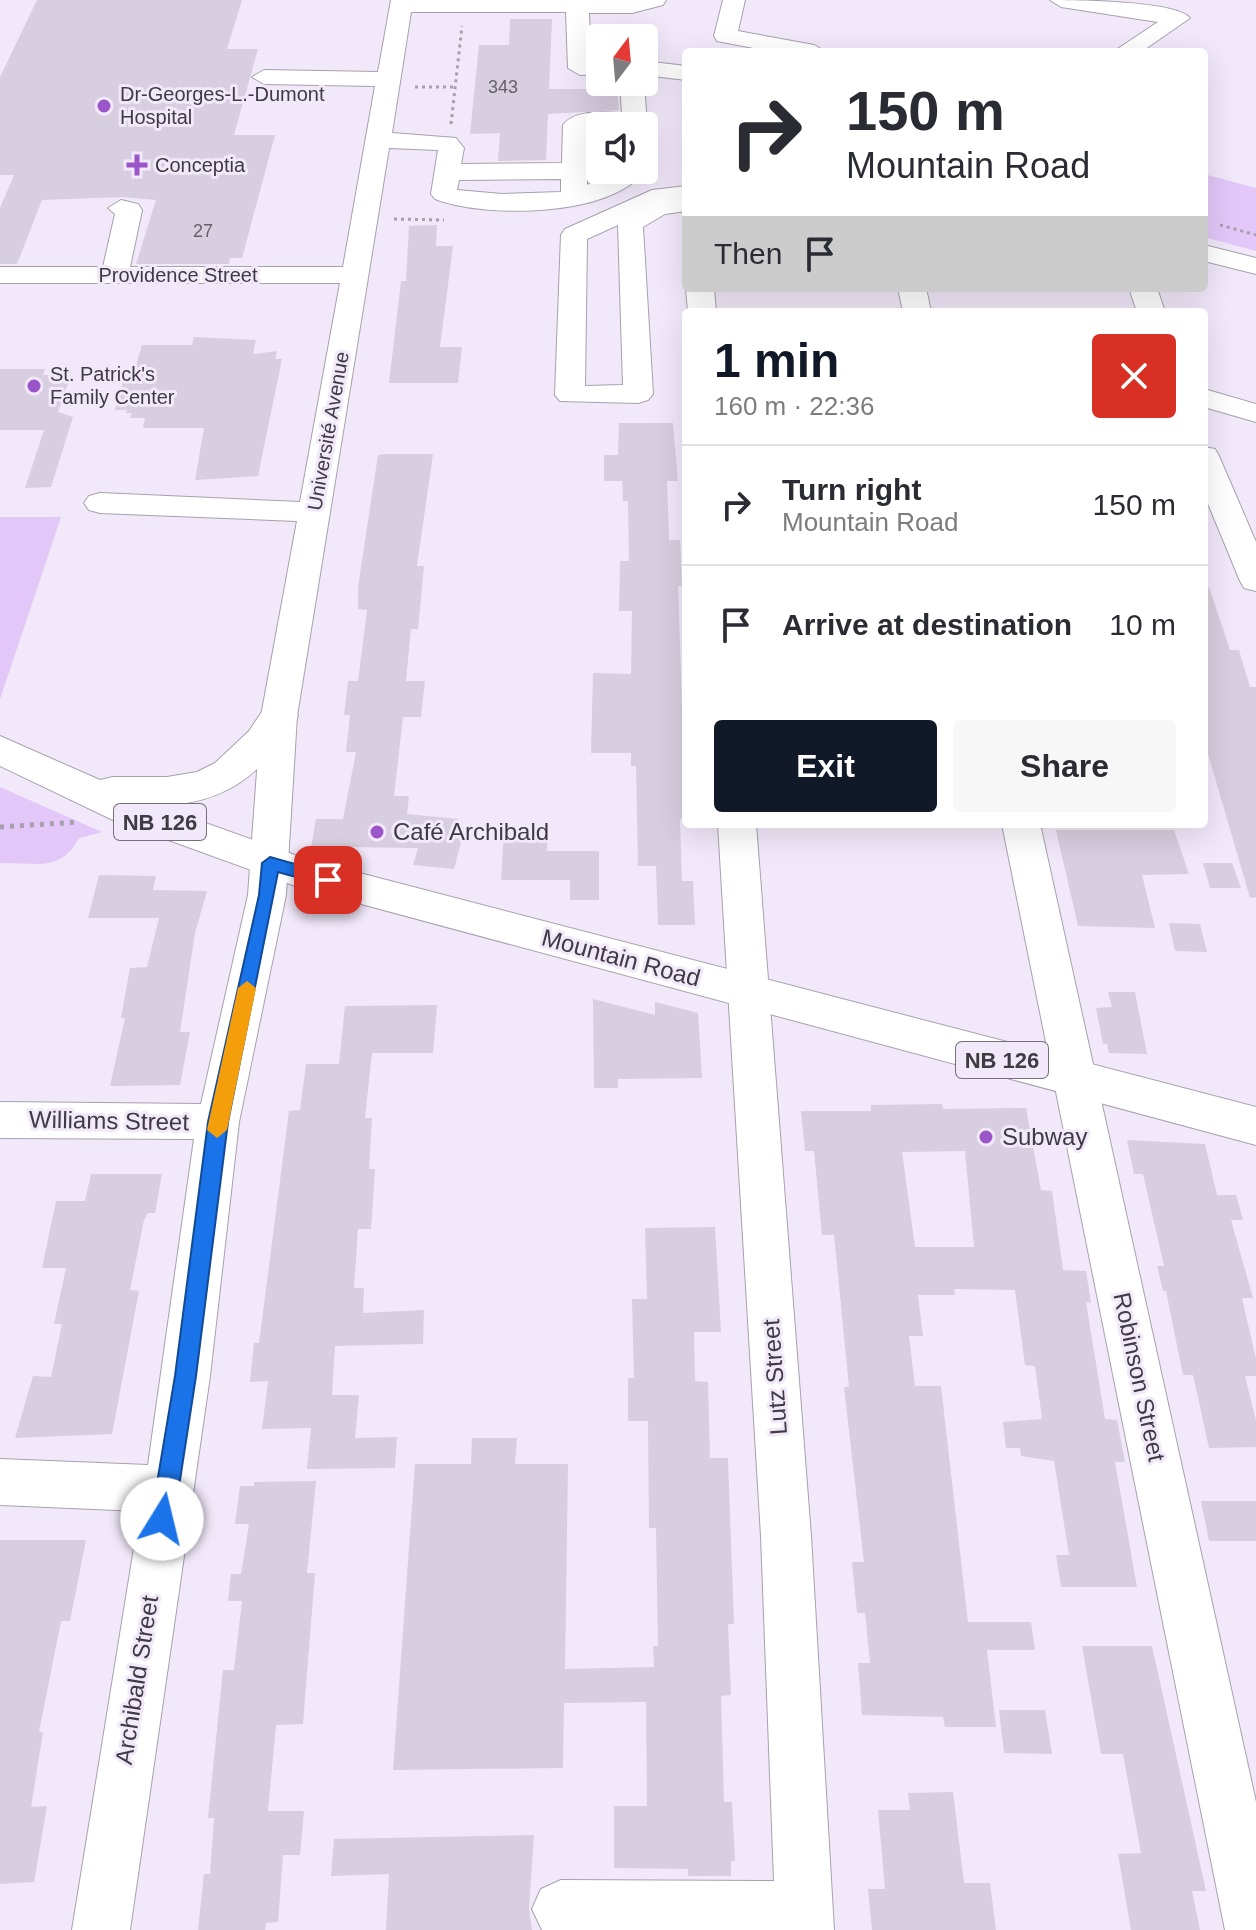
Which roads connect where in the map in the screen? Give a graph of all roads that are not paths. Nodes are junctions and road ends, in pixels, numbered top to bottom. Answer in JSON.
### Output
{"nodes":[{"id":1,"x":655,"y":0,"type":"edge"},
{"id":2,"x":734,"y":0,"type":"edge"},
{"id":3,"x":1061,"y":0,"type":"edge"},
{"id":4,"x":402,"y":3,"type":"edge"},
{"id":5,"x":577,"y":6,"type":"junction"},
{"id":6,"x":792,"y":48,"type":"edge"},
{"id":7,"x":1131,"y":48,"type":"edge"},
{"id":8,"x":586,"y":68,"type":"edge"},
{"id":9,"x":658,"y":70,"type":"edge"},
{"id":10,"x":682,"y":73,"type":"edge"},
{"id":11,"x":264,"y":77,"type":"dead end"},
{"id":12,"x":386,"y":83,"type":"junction"},
{"id":13,"x":586,"y":121,"type":"edge"},
{"id":14,"x":379,"y":140,"type":"junction"},
{"id":15,"x":586,"y":172,"type":"edge"},
{"id":16,"x":574,"y":178,"type":"junction"},
{"id":17,"x":586,"y":179,"type":"edge"},
{"id":18,"x":682,"y":194,"type":"edge"},
{"id":19,"x":682,"y":203,"type":"edge"},
{"id":20,"x":121,"y":208,"type":"dead end"},
{"id":21,"x":630,"y":233,"type":"junction"},
{"id":22,"x":574,"y":235,"type":"junction"},
{"id":23,"x":1208,"y":254,"type":"edge"},
{"id":24,"x":1256,"y":266,"type":"edge"},
{"id":25,"x":0,"y":275,"type":"edge"},
{"id":26,"x":115,"y":275,"type":"junction"},
{"id":27,"x":355,"y":275,"type":"junction"},
{"id":28,"x":1208,"y":399,"type":"edge"},
{"id":29,"x":1256,"y":413,"type":"edge"},
{"id":30,"x":1208,"y":466,"type":"edge"},
{"id":31,"x":100,"y":503,"type":"dead end"},
{"id":32,"x":314,"y":514,"type":"junction"},
{"id":33,"x":1256,"y":581,"type":"edge"},
{"id":34,"x":279,"y":716,"type":"junction"},
{"id":35,"x":0,"y":750,"type":"edge"},
{"id":36,"x":87,"y":806,"type":"junction"},
{"id":37,"x":737,"y":828,"type":"edge"},
{"id":38,"x":1022,"y":828,"type":"edge"},
{"id":39,"x":270,"y":863,"type":"junction"},
{"id":40,"x":748,"y":992,"type":"junction"},
{"id":41,"x":1072,"y":1079,"type":"junction"},
{"id":42,"x":0,"y":1120,"type":"edge"},
{"id":43,"x":218,"y":1122,"type":"junction"},
{"id":44,"x":1256,"y":1126,"type":"edge"},
{"id":45,"x":0,"y":1482,"type":"edge"},
{"id":46,"x":167,"y":1489,"type":"junction"},
{"id":47,"x":561,"y":1909,"type":"dead end"},
{"id":48,"x":804,"y":1920,"type":"edge"},
{"id":49,"x":101,"y":1930,"type":"edge"},
{"id":50,"x":1254,"y":1930,"type":"edge"}],
"edges":[{"from":1,"to":5,"type":"street"},
{"from":2,"to":6,"type":"street"},
{"from":3,"to":7,"type":"street"},
{"from":4,"to":5,"type":"street"},
{"from":4,"to":12,"type":"street","name":"Université Avenue"},
{"from":5,"to":8,"type":"street"},
{"from":9,"to":10,"type":"street"},
{"from":11,"to":12,"type":"street"},
{"from":12,"to":14,"type":"street","name":"Université Avenue"},
{"from":13,"to":16,"type":"street"},
{"from":14,"to":16,"type":"street"},
{"from":14,"to":27,"type":"street","name":"Université Avenue"},
{"from":15,"to":16,"type":"street"},
{"from":16,"to":17,"type":"street"},
{"from":18,"to":22,"type":"street"},
{"from":19,"to":21,"type":"street"},
{"from":20,"to":26,"type":"street"},
{"from":21,"to":22,"type":"street"},
{"from":21,"to":22,"type":"street"},
{"from":23,"to":24,"type":"street"},
{"from":25,"to":26,"type":"street","name":"Providence Street"},
{"from":26,"to":27,"type":"street","name":"Providence Street"},
{"from":27,"to":32,"type":"street","name":"Université Avenue"},
{"from":28,"to":29,"type":"street"},
{"from":30,"to":33,"type":"street"},
{"from":31,"to":32,"type":"street"},
{"from":32,"to":34,"type":"street","name":"Université Avenue"},
{"from":34,"to":36,"type":"main road"},
{"from":34,"to":39,"type":"street","name":"Université Avenue"},
{"from":35,"to":36,"type":"main road","name":"Mountain Road","number":"NB 126"},
{"from":36,"to":39,"type":"main road","name":"Mountain Road","number":"NB 126"},
{"from":37,"to":40,"type":"street","name":"Lutz Street"},
{"from":38,"to":41,"type":"street","name":"Robinson Street"},
{"from":39,"to":40,"type":"main road","name":"Mountain Road","number":"NB 126"},
{"from":39,"to":43,"type":"street","name":"Archibald Street"},
{"from":40,"to":41,"type":"main road","name":"Mountain Road","number":"NB 126"},
{"from":40,"to":48,"type":"street","name":"Lutz Street"},
{"from":41,"to":44,"type":"main road","name":"Mountain Road","number":"NB 126"},
{"from":41,"to":50,"type":"street","name":"Robinson Street"},
{"from":42,"to":43,"type":"street","name":"Williams Street"},
{"from":43,"to":46,"type":"street","name":"Archibald Street"},
{"from":45,"to":46,"type":"street"},
{"from":46,"to":49,"type":"street","name":"Archibald Street"},
{"from":47,"to":48,"type":"street"}]}
